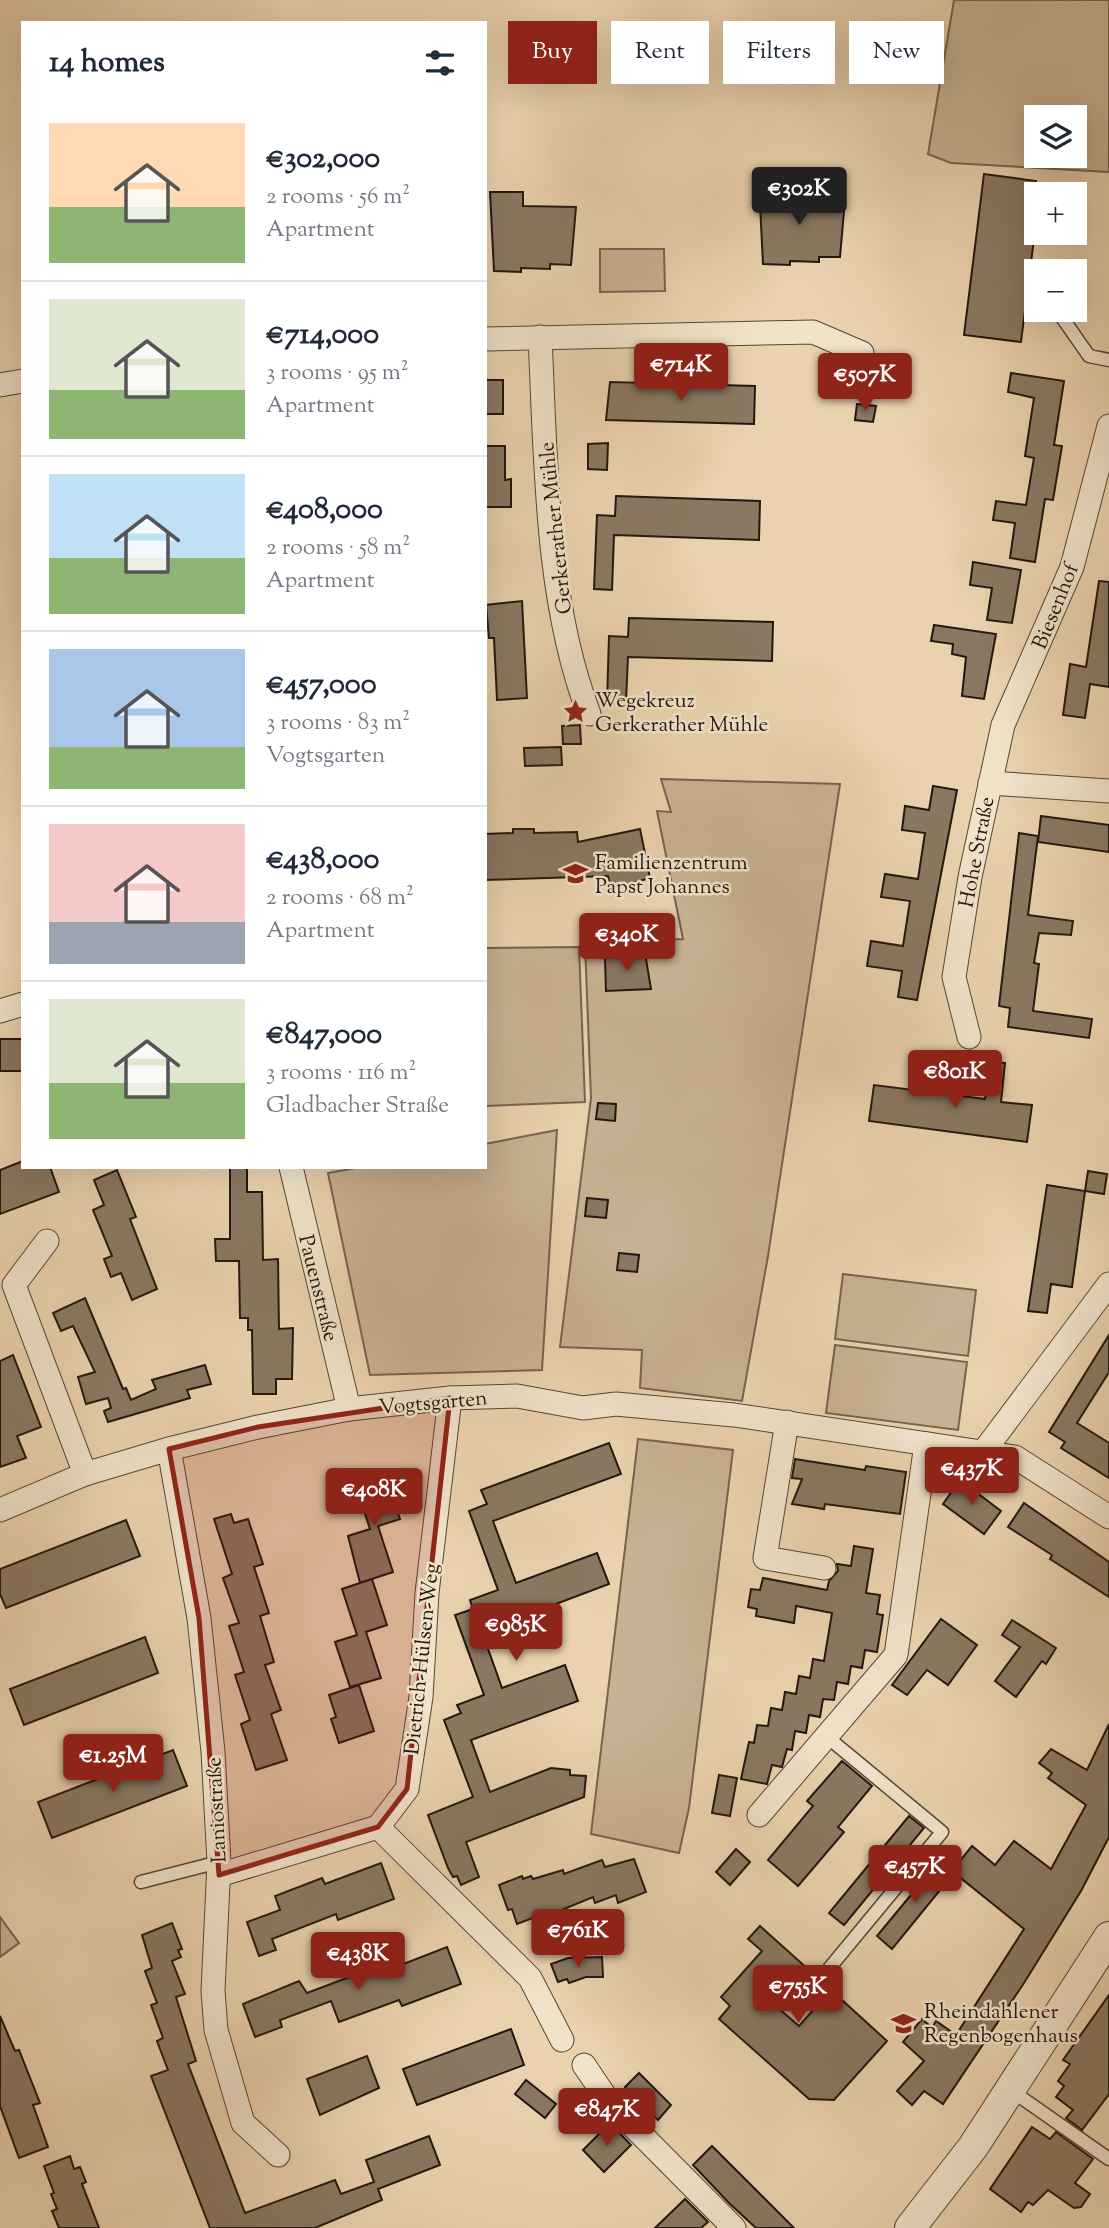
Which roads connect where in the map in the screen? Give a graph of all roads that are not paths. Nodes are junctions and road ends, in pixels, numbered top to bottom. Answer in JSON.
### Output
{"nodes":[{"id":1,"x":1065,"y":322,"type":"edge"},
{"id":2,"x":540,"y":337,"type":"junction"},
{"id":3,"x":487,"y":339,"type":"edge"},
{"id":4,"x":862,"y":354,"type":"dead end"},
{"id":5,"x":1109,"y":360,"type":"edge"},
{"id":6,"x":21,"y":381,"type":"edge"},
{"id":7,"x":0,"y":385,"type":"edge"},
{"id":8,"x":1109,"y":426,"type":"edge"},
{"id":9,"x":589,"y":715,"type":"dead end"},
{"id":10,"x":990,"y":783,"type":"junction"},
{"id":11,"x":1109,"y":791,"type":"edge"},
{"id":12,"x":21,"y":1005,"type":"edge"},
{"id":13,"x":0,"y":1011,"type":"edge"},
{"id":14,"x":969,"y":1037,"type":"dead end"},
{"id":15,"x":291,"y":1169,"type":"edge"},
{"id":16,"x":47,"y":1241,"type":"dead end"},
{"id":17,"x":1109,"y":1284,"type":"edge"},
{"id":18,"x":450,"y":1398,"type":"junction"},
{"id":19,"x":349,"y":1409,"type":"junction"},
{"id":20,"x":787,"y":1422,"type":"junction"},
{"id":21,"x":926,"y":1444,"type":"junction"},
{"id":22,"x":169,"y":1449,"type":"junction"},
{"id":23,"x":984,"y":1451,"type":"junction"},
{"id":24,"x":85,"y":1474,"type":"junction"},
{"id":25,"x":0,"y":1510,"type":"edge"},
{"id":26,"x":1109,"y":1517,"type":"edge"},
{"id":27,"x":824,"y":1568,"type":"dead end"},
{"id":28,"x":826,"y":1736,"type":"junction"},
{"id":29,"x":760,"y":1815,"type":"dead end"},
{"id":30,"x":378,"y":1827,"type":"junction"},
{"id":31,"x":219,"y":1869,"type":"junction"},
{"id":32,"x":141,"y":1882,"type":"dead end"},
{"id":33,"x":1109,"y":1937,"type":"edge"},
{"id":34,"x":827,"y":1971,"type":"dead end"},
{"id":35,"x":562,"y":2040,"type":"dead end"},
{"id":36,"x":584,"y":2065,"type":"dead end"},
{"id":37,"x":1009,"y":2089,"type":"junction"},
{"id":38,"x":278,"y":2155,"type":"dead end"},
{"id":39,"x":1109,"y":2159,"type":"edge"},
{"id":40,"x":734,"y":2228,"type":"edge"},
{"id":41,"x":910,"y":2228,"type":"edge"}],
"edges":[{"from":1,"to":5,"type":"lane"},
{"from":2,"to":3,"type":"street"},
{"from":2,"to":4,"type":"street"},
{"from":2,"to":9,"type":"street","name":"Gerkerather Mühle"},
{"from":6,"to":7,"type":"street"},
{"from":8,"to":10,"type":"street","name":"Biesenhof"},
{"from":10,"to":11,"type":"street","name":"Hohe Straße"},
{"from":10,"to":14,"type":"street","name":"Hohe Straße"},
{"from":12,"to":13,"type":"street"},
{"from":15,"to":19,"type":"street","name":"Pauenstraße"},
{"from":16,"to":24,"type":"street"},
{"from":17,"to":23,"type":"street"},
{"from":18,"to":19,"type":"street","name":"Vogtsgarten"},
{"from":18,"to":20,"type":"street","name":"Vogtsgarten"},
{"from":18,"to":30,"type":"street","name":"Dietrich-Hülsen-Weg"},
{"from":19,"to":22,"type":"street","name":"Vogtsgarten"},
{"from":20,"to":21,"type":"street","name":"Vogtsgarten"},
{"from":20,"to":27,"type":"street"},
{"from":21,"to":23,"type":"street","name":"Vogtsgarten"},
{"from":21,"to":28,"type":"street"},
{"from":22,"to":24,"type":"street","name":"Vogtsgarten"},
{"from":22,"to":31,"type":"street","name":"Laniostraße"},
{"from":23,"to":26,"type":"street","name":"Vogtsgarten"},
{"from":24,"to":25,"type":"street","name":"Vogtsgarten"},
{"from":28,"to":29,"type":"street"},
{"from":28,"to":34,"type":"lane"},
{"from":30,"to":31,"type":"street"},
{"from":30,"to":35,"type":"street"},
{"from":31,"to":32,"type":"lane"},
{"from":31,"to":38,"type":"street","name":"Laniostraße"},
{"from":33,"to":37,"type":"street"},
{"from":36,"to":40,"type":"street"},
{"from":37,"to":39,"type":"lane"},
{"from":37,"to":41,"type":"street"}]}
